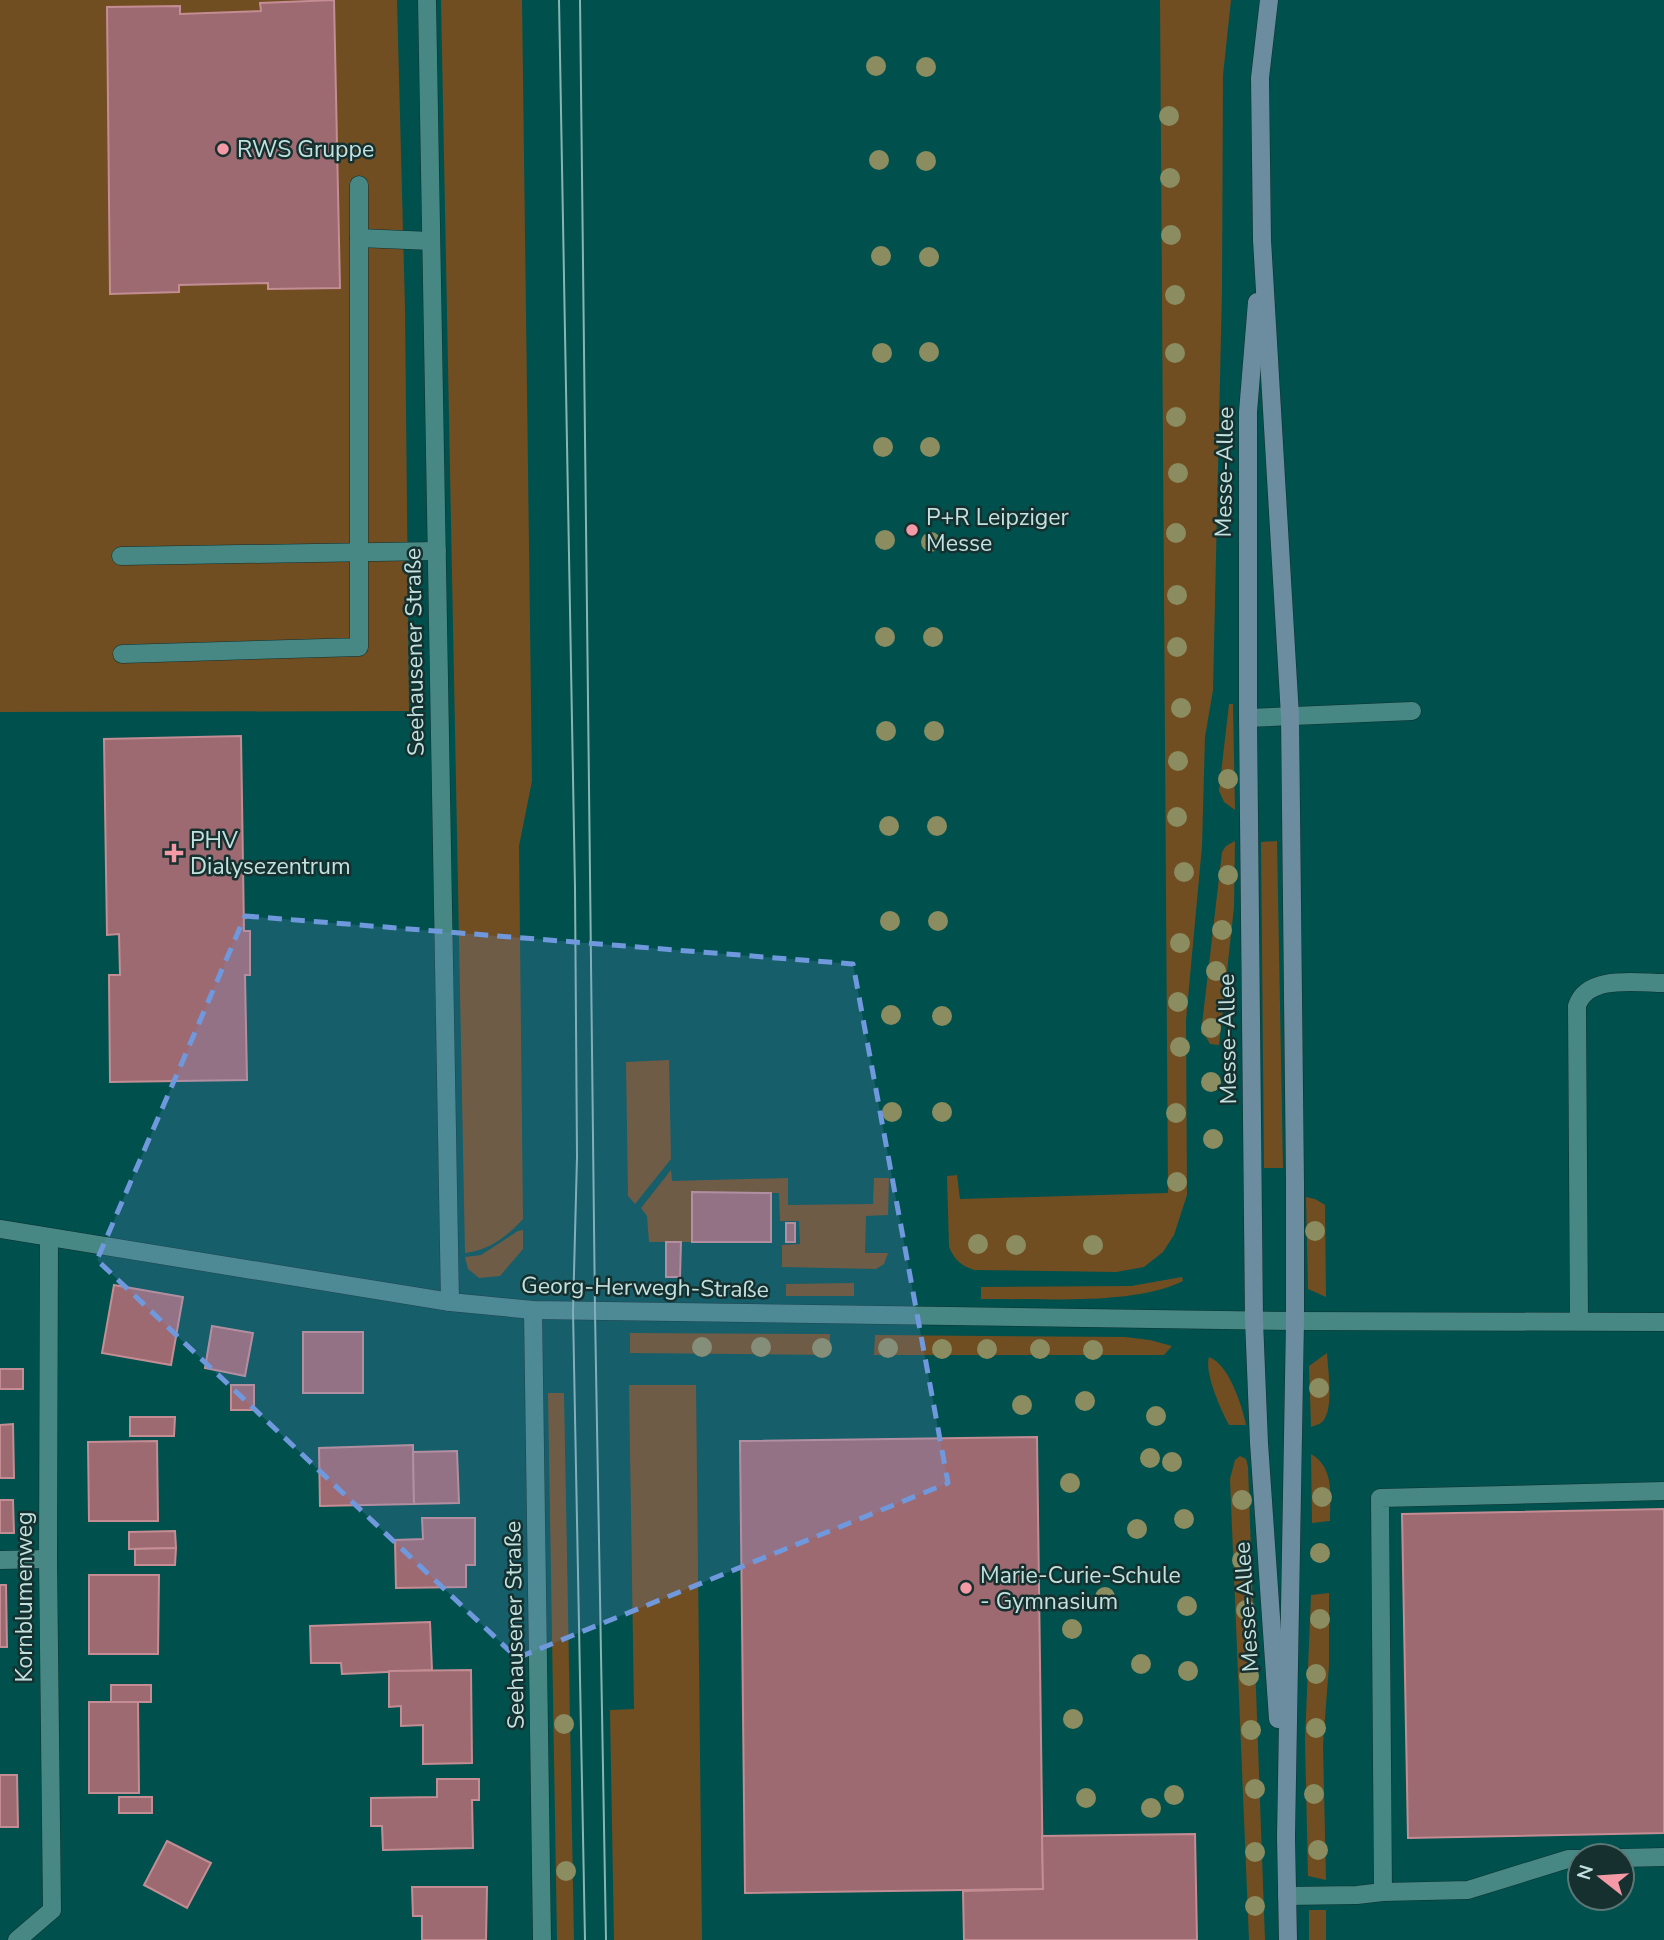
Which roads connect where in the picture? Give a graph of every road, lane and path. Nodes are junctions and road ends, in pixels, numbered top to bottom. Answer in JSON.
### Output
{"nodes":[{"id":1,"x":427,"y":0,"type":"edge"},
{"id":2,"x":1269,"y":0,"type":"edge"},
{"id":3,"x":359,"y":185,"type":"dead end"},
{"id":4,"x":359,"y":239,"type":"junction"},
{"id":5,"x":1262,"y":240,"type":"junction"},
{"id":6,"x":431,"y":241,"type":"junction"},
{"id":7,"x":437,"y":551,"type":"junction"},
{"id":8,"x":360,"y":552,"type":"junction"},
{"id":9,"x":121,"y":556,"type":"dead end"},
{"id":10,"x":122,"y":654,"type":"dead end"},
{"id":11,"x":1412,"y":711,"type":"dead end"},
{"id":12,"x":1290,"y":716,"type":"junction"},
{"id":13,"x":1248,"y":718,"type":"junction"},
{"id":14,"x":1664,"y":983,"type":"edge"},
{"id":15,"x":0,"y":1229,"type":"edge"},
{"id":16,"x":49,"y":1238,"type":"junction"},
{"id":17,"x":450,"y":1302,"type":"junction"},
{"id":18,"x":533,"y":1310,"type":"junction"},
{"id":19,"x":1254,"y":1320,"type":"junction"},
{"id":20,"x":1295,"y":1321,"type":"junction"},
{"id":21,"x":1579,"y":1321,"type":"junction"},
{"id":22,"x":1664,"y":1322,"type":"edge"},
{"id":23,"x":1664,"y":1491,"type":"edge"},
{"id":24,"x":48,"y":1559,"type":"junction"},
{"id":25,"x":0,"y":1560,"type":"edge"},
{"id":26,"x":1286,"y":1837,"type":"junction"},
{"id":27,"x":1664,"y":1857,"type":"edge"},
{"id":28,"x":1636,"y":1858,"type":"edge"},
{"id":29,"x":1566,"y":1860,"type":"edge"},
{"id":30,"x":1383,"y":1892,"type":"junction"},
{"id":31,"x":1287,"y":1896,"type":"junction"},
{"id":32,"x":17,"y":1940,"type":"edge"},
{"id":33,"x":542,"y":1940,"type":"edge"},
{"id":34,"x":1288,"y":1940,"type":"edge"}],
"edges":[{"from":1,"to":6,"type":"street","name":"Seehausener Straße"},
{"from":2,"to":5,"type":"main road","name":"Messe-Allee"},
{"from":3,"to":4,"type":"street"},
{"from":4,"to":6,"type":"street"},
{"from":4,"to":8,"type":"street"},
{"from":5,"to":12,"type":"main road","name":"Messe-Allee"},
{"from":5,"to":13,"type":"main road","name":"Messe-Allee"},
{"from":6,"to":7,"type":"street","name":"Seehausener Straße"},
{"from":7,"to":8,"type":"street"},
{"from":7,"to":17,"type":"street","name":"Seehausener Straße"},
{"from":8,"to":9,"type":"street"},
{"from":8,"to":10,"type":"street"},
{"from":11,"to":12,"type":"street"},
{"from":12,"to":13,"type":"street"},
{"from":12,"to":20,"type":"main road","name":"Messe-Allee"},
{"from":13,"to":19,"type":"main road","name":"Messe-Allee"},
{"from":14,"to":21,"type":"street"},
{"from":15,"to":16,"type":"street","name":"Georg-Herwegh-Straße"},
{"from":16,"to":17,"type":"street","name":"Georg-Herwegh-Straße"},
{"from":16,"to":24,"type":"street","name":"Kornblumenweg"},
{"from":17,"to":18,"type":"street","name":"Georg-Herwegh-Straße"},
{"from":18,"to":19,"type":"street","name":"Georg-Herwegh-Straße"},
{"from":18,"to":33,"type":"street","name":"Seehausener Straße"},
{"from":19,"to":20,"type":"street","name":"Georg-Herwegh-Straße"},
{"from":19,"to":26,"type":"main road","name":"Messe-Allee"},
{"from":20,"to":21,"type":"street","name":"Georg-Herwegh-Straße"},
{"from":20,"to":26,"type":"main road","name":"Messe-Allee"},
{"from":21,"to":22,"type":"street","name":"Georg-Herwegh-Straße"},
{"from":23,"to":30,"type":"street"},
{"from":24,"to":25,"type":"street"},
{"from":24,"to":32,"type":"street","name":"Kornblumenweg"},
{"from":26,"to":31,"type":"main road","name":"Messe-Allee"},
{"from":27,"to":28,"type":"street"},
{"from":29,"to":30,"type":"street"},
{"from":30,"to":31,"type":"street"},
{"from":31,"to":34,"type":"main road","name":"Messe-Allee"}]}
